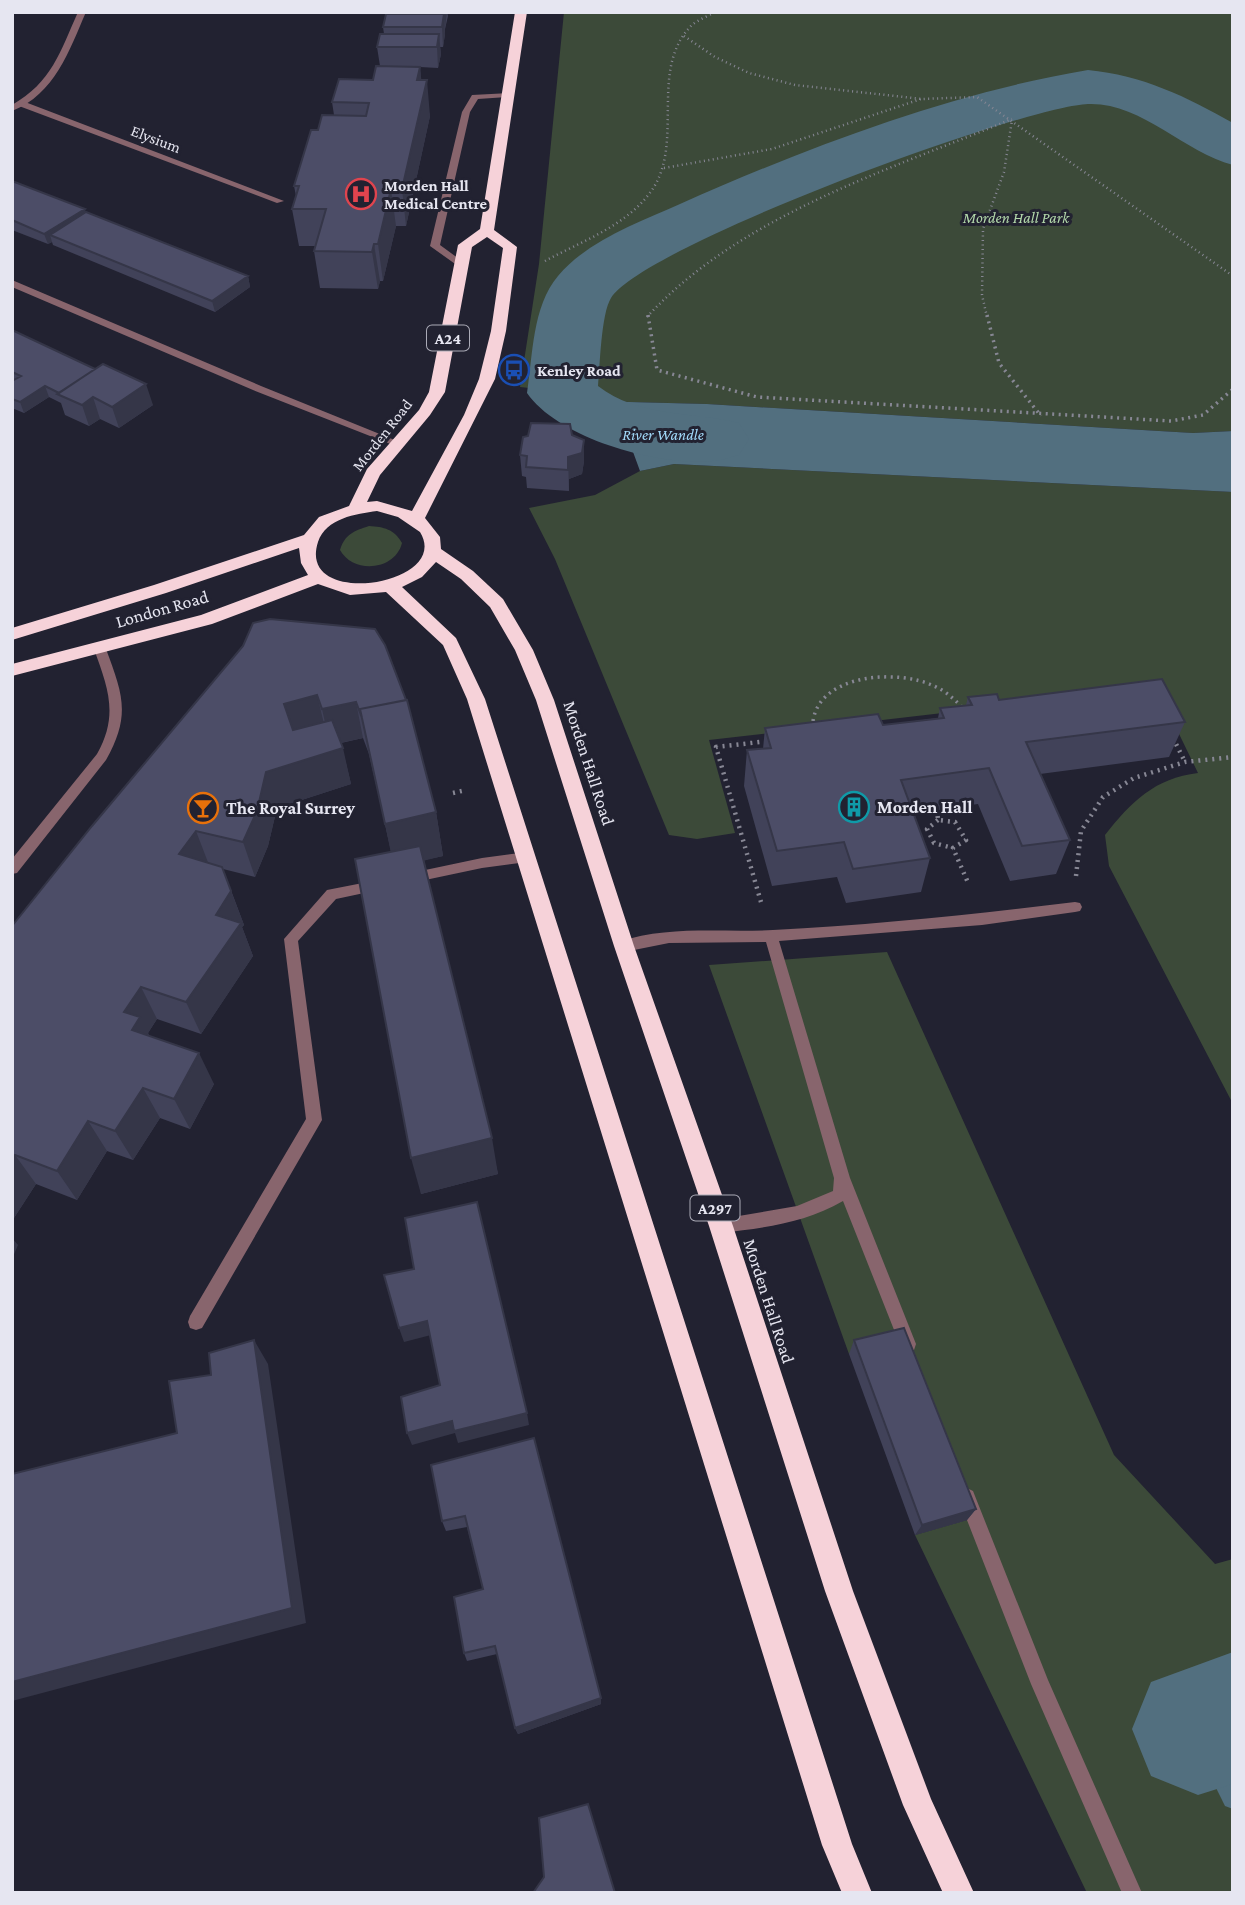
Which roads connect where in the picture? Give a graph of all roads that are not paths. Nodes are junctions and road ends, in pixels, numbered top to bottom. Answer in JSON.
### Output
{"nodes":[{"id":1,"x":82,"y":12,"type":"edge"},
{"id":2,"x":521,"y":12,"type":"edge"},
{"id":3,"x":507,"y":95,"type":"junction"},
{"id":4,"x":22,"y":104,"type":"junction"},
{"id":5,"x":12,"y":109,"type":"edge"},
{"id":6,"x":280,"y":201,"type":"dead end"},
{"id":7,"x":487,"y":231,"type":"junction"},
{"id":8,"x":461,"y":264,"type":"junction"},
{"id":9,"x":12,"y":283,"type":"edge"},
{"id":10,"x":397,"y":443,"type":"junction"},
{"id":11,"x":356,"y":508,"type":"junction"},
{"id":12,"x":417,"y":518,"type":"junction"},
{"id":13,"x":309,"y":539,"type":"junction"},
{"id":14,"x":432,"y":551,"type":"junction"},
{"id":15,"x":321,"y":577,"type":"junction"},
{"id":16,"x":389,"y":586,"type":"junction"},
{"id":17,"x":12,"y":634,"type":"edge"},
{"id":18,"x":100,"y":649,"type":"junction"},
{"id":19,"x":12,"y":670,"type":"edge"},
{"id":20,"x":527,"y":857,"type":"junction"},
{"id":21,"x":12,"y":869,"type":"edge"},
{"id":22,"x":1075,"y":907,"type":"road end"},
{"id":23,"x":771,"y":936,"type":"junction"},
{"id":24,"x":624,"y":946,"type":"junction"},
{"id":25,"x":842,"y":1178,"type":"junction"},
{"id":26,"x":721,"y":1226,"type":"junction"},
{"id":27,"x":196,"y":1322,"type":"dead end"},
{"id":28,"x":914,"y":1359,"type":"edge"},
{"id":29,"x":959,"y":1476,"type":"edge"},
{"id":30,"x":857,"y":1893,"type":"edge"},
{"id":31,"x":959,"y":1893,"type":"edge"},
{"id":32,"x":1132,"y":1893,"type":"edge"}],
"edges":[{"from":1,"to":4,"type":"street"},
{"from":2,"to":3,"type":"highway"},
{"from":3,"to":7,"type":"highway"},
{"from":3,"to":8,"type":"street"},
{"from":4,"to":5,"type":"street"},
{"from":4,"to":6,"type":"street","name":"Elysium"},
{"from":7,"to":8,"type":"highway","name":"Morden Road","number":"A24"},
{"from":7,"to":12,"type":"highway","number":"A24"},
{"from":8,"to":10,"type":"highway","name":"Morden Road","number":"A24"},
{"from":9,"to":10,"type":"street"},
{"from":10,"to":11,"type":"highway","name":"Morden Road","number":"A24"},
{"from":11,"to":12,"type":"highway"},
{"from":11,"to":13,"type":"highway"},
{"from":12,"to":14,"type":"highway"},
{"from":13,"to":15,"type":"highway"},
{"from":13,"to":17,"type":"highway","name":"London Road"},
{"from":14,"to":16,"type":"highway"},
{"from":14,"to":24,"type":"highway","name":"Morden Hall Road","number":"A297"},
{"from":15,"to":16,"type":"highway"},
{"from":15,"to":18,"type":"highway","name":"London Road"},
{"from":16,"to":20,"type":"highway"},
{"from":18,"to":19,"type":"highway","name":"London Road"},
{"from":18,"to":21,"type":"street"},
{"from":20,"to":27,"type":"street"},
{"from":20,"to":30,"type":"highway"},
{"from":22,"to":23,"type":"street"},
{"from":23,"to":24,"type":"street"},
{"from":23,"to":25,"type":"street"},
{"from":24,"to":26,"type":"highway","name":"Morden Hall Road","number":"A297"},
{"from":25,"to":26,"type":"street"},
{"from":25,"to":28,"type":"street"},
{"from":26,"to":31,"type":"highway","name":"Morden Hall Road","number":"A297"},
{"from":29,"to":32,"type":"street"}]}
